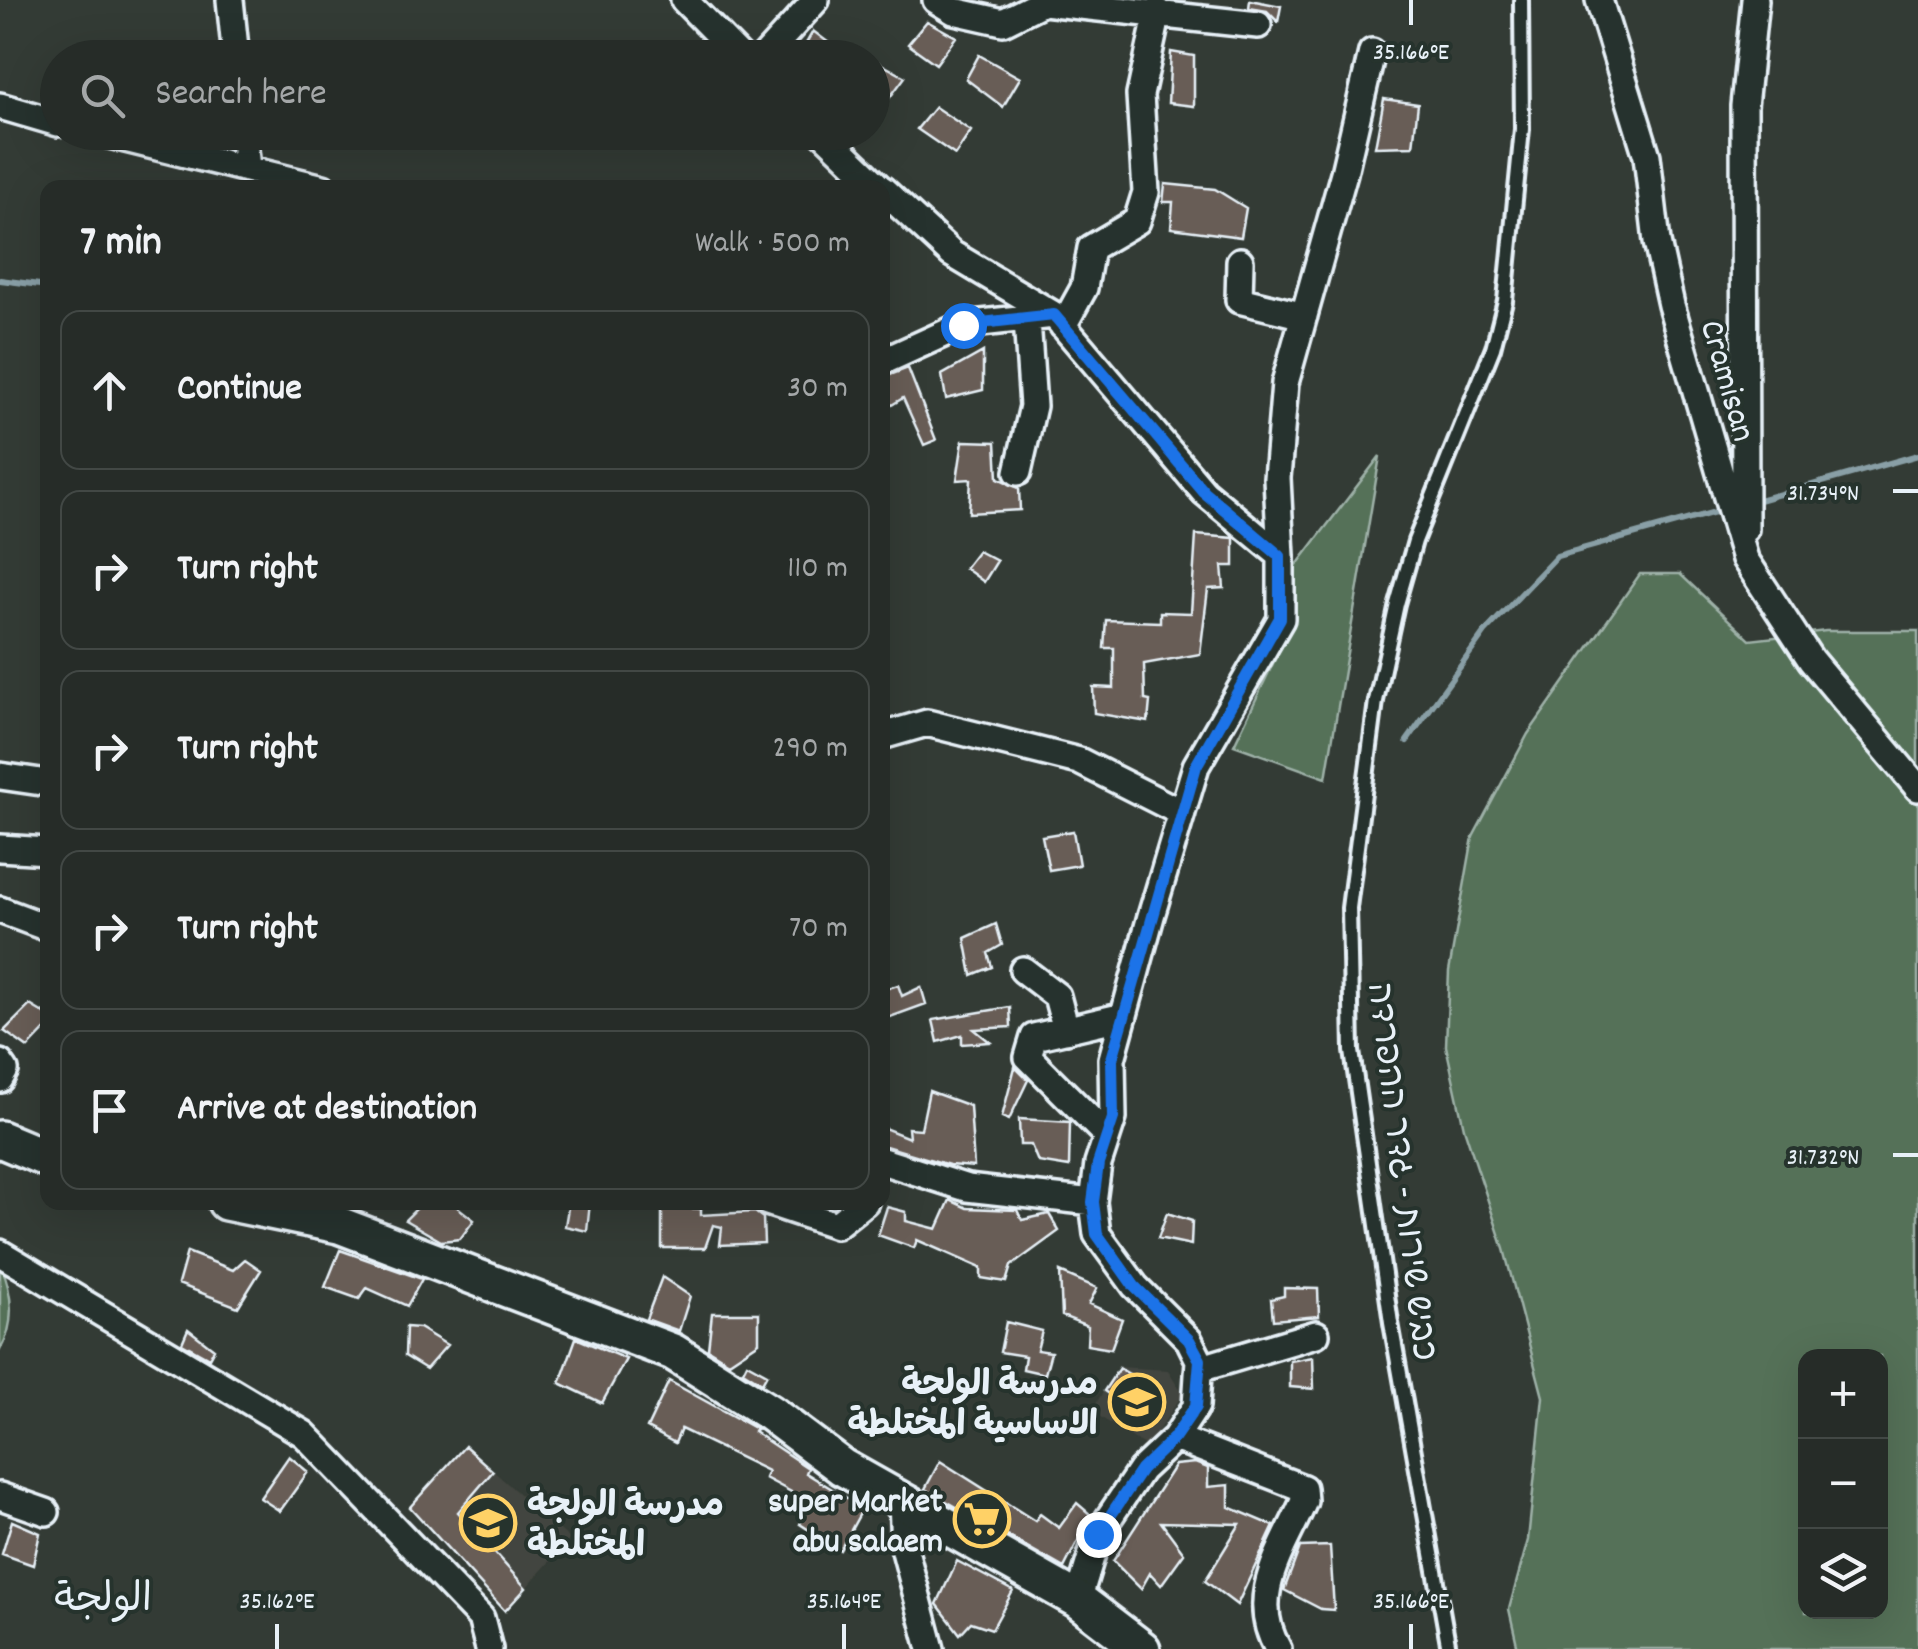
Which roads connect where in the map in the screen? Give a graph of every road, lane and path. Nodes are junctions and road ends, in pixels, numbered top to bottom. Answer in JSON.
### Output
{"nodes":[{"id":1,"x":230,"y":0,"type":"edge"},
{"id":2,"x":684,"y":0,"type":"edge"},
{"id":3,"x":816,"y":0,"type":"edge"},
{"id":4,"x":936,"y":0,"type":"edge"},
{"id":5,"x":1520,"y":0,"type":"edge"},
{"id":6,"x":1599,"y":0,"type":"edge"},
{"id":7,"x":1755,"y":0,"type":"edge"},
{"id":8,"x":1158,"y":12,"type":"junction"},
{"id":9,"x":1258,"y":25,"type":"dead end"},
{"id":10,"x":234,"y":40,"type":"edge"},
{"id":11,"x":723,"y":40,"type":"edge"},
{"id":12,"x":779,"y":40,"type":"edge"},
{"id":13,"x":1372,"y":52,"type":"dead end"},
{"id":14,"x":0,"y":106,"type":"edge"},
{"id":15,"x":40,"y":118,"type":"edge"},
{"id":16,"x":172,"y":150,"type":"edge"},
{"id":17,"x":245,"y":150,"type":"edge"},
{"id":18,"x":841,"y":150,"type":"edge"},
{"id":19,"x":247,"y":168,"type":"junction"},
{"id":20,"x":293,"y":180,"type":"edge"},
{"id":21,"x":873,"y":180,"type":"edge"},
{"id":22,"x":890,"y":196,"type":"edge"},
{"id":23,"x":1240,"y":261,"type":"dead end"},
{"id":24,"x":1304,"y":316,"type":"junction"},
{"id":25,"x":1027,"y":320,"type":"junction"},
{"id":26,"x":1059,"y":320,"type":"junction"},
{"id":27,"x":890,"y":358,"type":"edge"},
{"id":28,"x":1018,"y":472,"type":"dead end"},
{"id":29,"x":1280,"y":556,"type":"junction"},
{"id":30,"x":1746,"y":559,"type":"junction"},
{"id":31,"x":890,"y":734,"type":"edge"},
{"id":32,"x":0,"y":776,"type":"edge"},
{"id":33,"x":40,"y":782,"type":"edge"},
{"id":34,"x":1918,"y":788,"type":"edge"},
{"id":35,"x":1182,"y":813,"type":"junction"},
{"id":36,"x":0,"y":848,"type":"edge"},
{"id":37,"x":40,"y":851,"type":"edge"},
{"id":38,"x":0,"y":910,"type":"edge"},
{"id":39,"x":40,"y":925,"type":"edge"},
{"id":40,"x":1023,"y":970,"type":"dead end"},
{"id":41,"x":1124,"y":1016,"type":"junction"},
{"id":42,"x":1066,"y":1030,"type":"junction"},
{"id":43,"x":0,"y":1063,"type":"edge"},
{"id":44,"x":0,"y":1079,"type":"edge"},
{"id":45,"x":1107,"y":1136,"type":"junction"},
{"id":46,"x":0,"y":1139,"type":"edge"},
{"id":47,"x":40,"y":1156,"type":"edge"},
{"id":48,"x":890,"y":1164,"type":"edge"},
{"id":49,"x":1093,"y":1202,"type":"junction"},
{"id":50,"x":264,"y":1210,"type":"edge"},
{"id":51,"x":791,"y":1210,"type":"edge"},
{"id":52,"x":855,"y":1210,"type":"edge"},
{"id":53,"x":0,"y":1253,"type":"edge"},
{"id":54,"x":1316,"y":1334,"type":"dead end"},
{"id":55,"x":1199,"y":1369,"type":"junction"},
{"id":56,"x":1174,"y":1438,"type":"junction"},
{"id":57,"x":0,"y":1496,"type":"edge"},
{"id":58,"x":902,"y":1500,"type":"junction"},
{"id":59,"x":46,"y":1512,"type":"dead end"},
{"id":60,"x":1078,"y":1600,"type":"junction"},
{"id":61,"x":489,"y":1649,"type":"edge"},
{"id":62,"x":931,"y":1649,"type":"edge"},
{"id":63,"x":1142,"y":1649,"type":"edge"},
{"id":64,"x":1278,"y":1649,"type":"edge"},
{"id":65,"x":1449,"y":1649,"type":"edge"}],
"edges":[{"from":1,"to":10,"type":"street"},
{"from":2,"to":11,"type":"street"},
{"from":3,"to":12,"type":"street"},
{"from":4,"to":8,"type":"street"},
{"from":5,"to":65,"type":"lane","name":"כביש שירות - גדר ההפרדה"},
{"from":6,"to":30,"type":"street","name":"Cramisan"},
{"from":7,"to":30,"type":"street"},
{"from":8,"to":9,"type":"street"},
{"from":8,"to":26,"type":"street"},
{"from":13,"to":24,"type":"street"},
{"from":14,"to":15,"type":"street"},
{"from":16,"to":19,"type":"street"},
{"from":17,"to":19,"type":"street"},
{"from":18,"to":21,"type":"street"},
{"from":19,"to":20,"type":"street"},
{"from":22,"to":26,"type":"street"},
{"from":23,"to":24,"type":"street"},
{"from":24,"to":29,"type":"street"},
{"from":25,"to":26,"type":"street"},
{"from":25,"to":27,"type":"street"},
{"from":25,"to":28,"type":"street"},
{"from":26,"to":29,"type":"street"},
{"from":29,"to":35,"type":"street"},
{"from":30,"to":34,"type":"street","name":"Cramisan"},
{"from":31,"to":35,"type":"street"},
{"from":32,"to":33,"type":"street"},
{"from":35,"to":41,"type":"street"},
{"from":36,"to":37,"type":"street"},
{"from":38,"to":39,"type":"street"},
{"from":40,"to":42,"type":"street"},
{"from":41,"to":42,"type":"street"},
{"from":41,"to":45,"type":"street"},
{"from":42,"to":45,"type":"street"},
{"from":43,"to":44,"type":"street"},
{"from":45,"to":49,"type":"street"},
{"from":46,"to":47,"type":"street"},
{"from":48,"to":49,"type":"street"},
{"from":49,"to":55,"type":"street"},
{"from":50,"to":58,"type":"street"},
{"from":51,"to":52,"type":"street"},
{"from":53,"to":61,"type":"street"},
{"from":54,"to":55,"type":"street"},
{"from":55,"to":56,"type":"street"},
{"from":56,"to":60,"type":"street"},
{"from":56,"to":64,"type":"street"},
{"from":57,"to":59,"type":"street"},
{"from":58,"to":60,"type":"street"},
{"from":58,"to":62,"type":"street"},
{"from":60,"to":63,"type":"street"}]}
